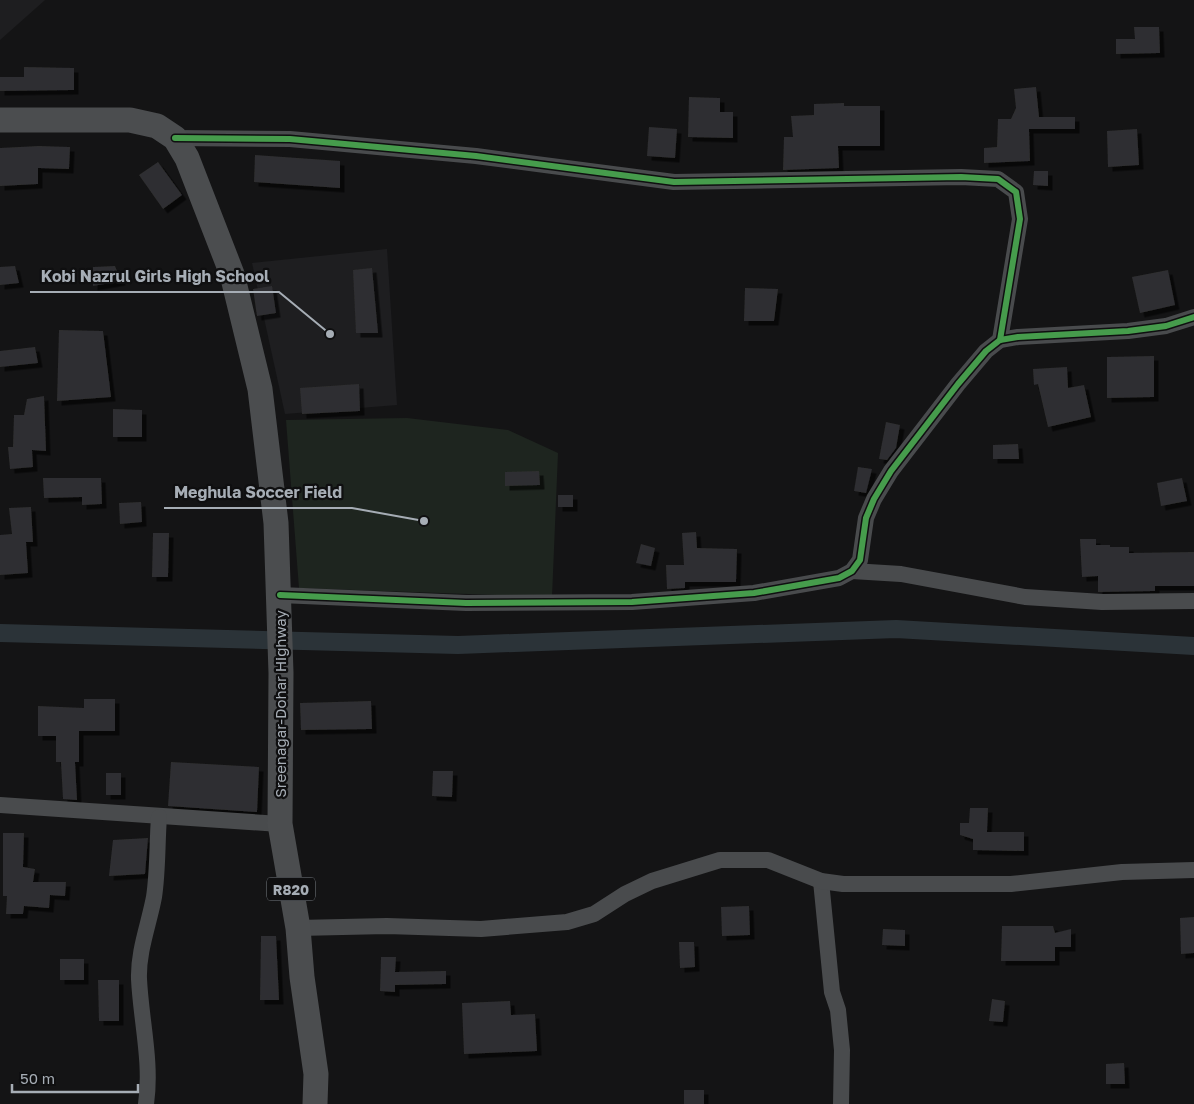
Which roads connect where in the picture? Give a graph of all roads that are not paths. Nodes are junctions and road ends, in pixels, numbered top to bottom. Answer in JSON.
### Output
{"nodes":[{"id":1,"x":0,"y":120,"type":"edge"},
{"id":2,"x":175,"y":138,"type":"junction"},
{"id":3,"x":1194,"y":317,"type":"edge"},
{"id":4,"x":1000,"y":340,"type":"junction"},
{"id":5,"x":852,"y":571,"type":"junction"},
{"id":6,"x":1194,"y":601,"type":"edge"},
{"id":7,"x":280,"y":603,"type":"junction"},
{"id":8,"x":0,"y":806,"type":"edge"},
{"id":9,"x":159,"y":817,"type":"junction"},
{"id":10,"x":280,"y":824,"type":"junction"},
{"id":11,"x":1194,"y":870,"type":"edge"},
{"id":12,"x":821,"y":881,"type":"junction"},
{"id":13,"x":298,"y":928,"type":"junction"},
{"id":14,"x":146,"y":1104,"type":"edge"},
{"id":15,"x":315,"y":1104,"type":"edge"},
{"id":16,"x":841,"y":1104,"type":"edge"}],
"edges":[{"from":1,"to":2,"type":"main road","name":"Sreenagar-Dohar Highway","number":"R820"},
{"from":2,"to":4,"type":"street"},
{"from":2,"to":7,"type":"main road","name":"Sreenagar-Dohar Highway","number":"R820"},
{"from":3,"to":4,"type":"street"},
{"from":4,"to":5,"type":"street"},
{"from":5,"to":6,"type":"street"},
{"from":5,"to":7,"type":"street"},
{"from":7,"to":10,"type":"main road","name":"Sreenagar-Dohar Highway","number":"R820"},
{"from":8,"to":9,"type":"street"},
{"from":9,"to":10,"type":"street"},
{"from":9,"to":14,"type":"street"},
{"from":10,"to":13,"type":"main road","name":"Sreenagar-Dohar Highway","number":"R820"},
{"from":11,"to":12,"type":"street"},
{"from":12,"to":13,"type":"street"},
{"from":12,"to":16,"type":"street"},
{"from":13,"to":15,"type":"main road","name":"Sreenagar-Dohar Highway","number":"R820"}]}
